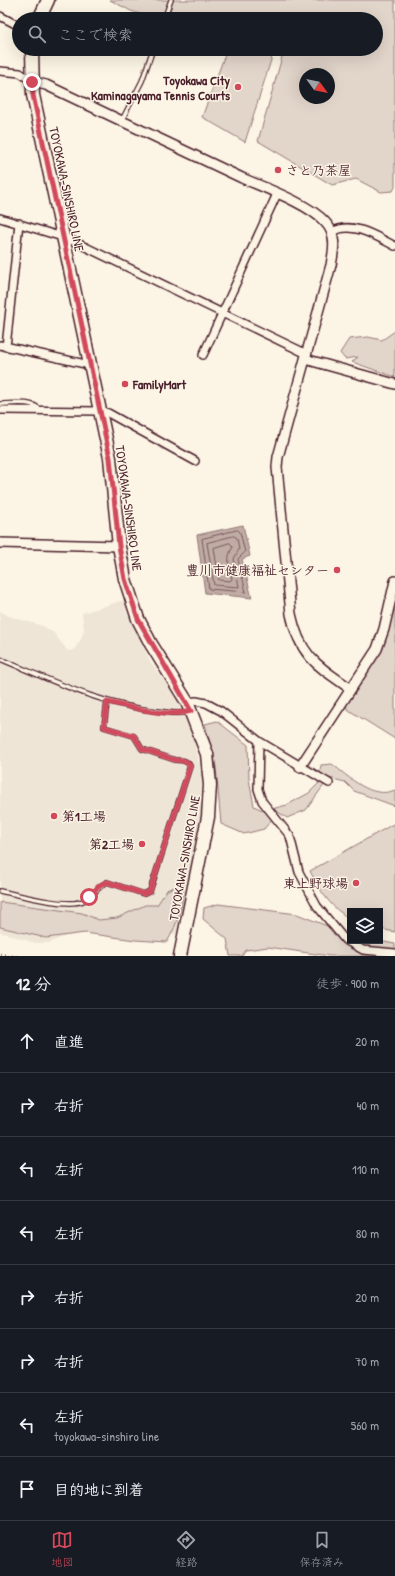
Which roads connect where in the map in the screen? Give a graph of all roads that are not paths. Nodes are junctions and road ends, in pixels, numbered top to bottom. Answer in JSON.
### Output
{"nodes":[{"id":1,"x":48,"y":0,"type":"edge"},
{"id":2,"x":171,"y":0,"type":"edge"},
{"id":3,"x":42,"y":12,"type":"edge"},
{"id":4,"x":167,"y":12,"type":"edge"},
{"id":5,"x":0,"y":16,"type":"edge"},
{"id":6,"x":12,"y":22,"type":"edge"},
{"id":7,"x":32,"y":56,"type":"edge"},
{"id":8,"x":151,"y":56,"type":"edge"},
{"id":9,"x":0,"y":71,"type":"edge"},
{"id":10,"x":32,"y":82,"type":"junction"},
{"id":11,"x":121,"y":121,"type":"junction"},
{"id":12,"x":278,"y":194,"type":"junction"},
{"id":13,"x":0,"y":218,"type":"edge"},
{"id":14,"x":19,"y":223,"type":"junction"},
{"id":15,"x":332,"y":232,"type":"junction"},
{"id":16,"x":62,"y":237,"type":"junction"},
{"id":17,"x":395,"y":246,"type":"edge"},
{"id":18,"x":223,"y":312,"type":"junction"},
{"id":19,"x":3,"y":346,"type":"edge"},
{"id":20,"x":203,"y":355,"type":"dead end"},
{"id":21,"x":306,"y":357,"type":"junction"},
{"id":22,"x":90,"y":364,"type":"junction"},
{"id":23,"x":395,"y":384,"type":"edge"},
{"id":24,"x":0,"y":404,"type":"edge"},
{"id":25,"x":0,"y":410,"type":"edge"},
{"id":26,"x":40,"y":411,"type":"junction"},
{"id":27,"x":100,"y":411,"type":"junction"},
{"id":28,"x":195,"y":461,"type":"dead end"},
{"id":29,"x":0,"y":543,"type":"edge"},
{"id":30,"x":119,"y":546,"type":"junction"},
{"id":31,"x":395,"y":581,"type":"edge"},
{"id":32,"x":0,"y":659,"type":"edge"},
{"id":33,"x":351,"y":688,"type":"junction"},
{"id":34,"x":107,"y":702,"type":"junction"},
{"id":35,"x":189,"y":706,"type":"junction"},
{"id":36,"x":258,"y":741,"type":"junction"},
{"id":37,"x":300,"y":767,"type":"junction"},
{"id":38,"x":329,"y":783,"type":"dead end"},
{"id":39,"x":0,"y":891,"type":"edge"},
{"id":40,"x":395,"y":953,"type":"edge"},
{"id":41,"x":180,"y":956,"type":"edge"}],
"edges":[{"from":1,"to":3,"type":"main road"},
{"from":2,"to":4,"type":"lane"},
{"from":5,"to":6,"type":"street"},
{"from":7,"to":10,"type":"main road","name":"TOYOKAWA-SINSHIRO LINE"},
{"from":8,"to":11,"type":"lane"},
{"from":9,"to":10,"type":"street"},
{"from":10,"to":11,"type":"street"},
{"from":10,"to":16,"type":"main road","name":"TOYOKAWA-SINSHIRO LINE"},
{"from":11,"to":12,"type":"street"},
{"from":12,"to":15,"type":"street"},
{"from":12,"to":18,"type":"street"},
{"from":13,"to":14,"type":"street"},
{"from":14,"to":16,"type":"street"},
{"from":14,"to":19,"type":"street"},
{"from":15,"to":17,"type":"street"},
{"from":15,"to":21,"type":"street"},
{"from":16,"to":18,"type":"street"},
{"from":16,"to":22,"type":"main road","name":"TOYOKAWA-SINSHIRO LINE"},
{"from":18,"to":20,"type":"street"},
{"from":18,"to":21,"type":"street"},
{"from":19,"to":22,"type":"street"},
{"from":21,"to":23,"type":"street"},
{"from":21,"to":33,"type":"street"},
{"from":22,"to":27,"type":"main road","name":"TOYOKAWA-SINSHIRO LINE"},
{"from":24,"to":26,"type":"lane"},
{"from":25,"to":26,"type":"street"},
{"from":26,"to":27,"type":"street"},
{"from":27,"to":28,"type":"street"},
{"from":27,"to":30,"type":"main road","name":"TOYOKAWA-SINSHIRO LINE"},
{"from":29,"to":30,"type":"street"},
{"from":30,"to":35,"type":"main road","name":"TOYOKAWA-SINSHIRO LINE"},
{"from":31,"to":33,"type":"street"},
{"from":32,"to":34,"type":"lane"},
{"from":33,"to":37,"type":"street"},
{"from":34,"to":35,"type":"lane"},
{"from":34,"to":39,"type":"lane"},
{"from":35,"to":36,"type":"street"},
{"from":35,"to":41,"type":"main road","name":"TOYOKAWA-SINSHIRO LINE"},
{"from":36,"to":37,"type":"street"},
{"from":36,"to":40,"type":"street"},
{"from":37,"to":38,"type":"street"}]}
